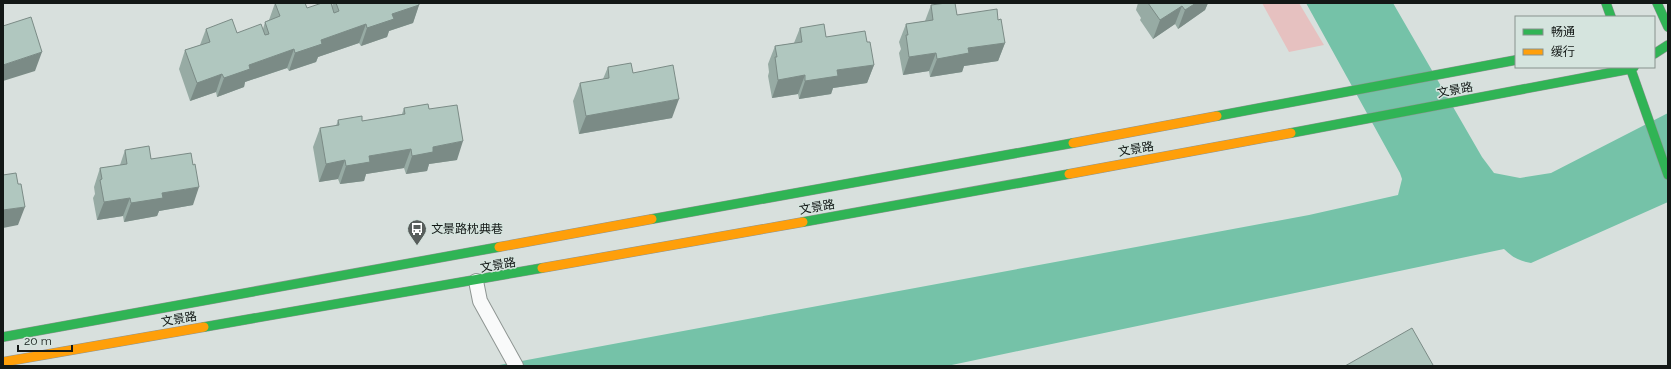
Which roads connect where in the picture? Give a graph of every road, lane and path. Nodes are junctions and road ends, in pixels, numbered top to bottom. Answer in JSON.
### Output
{"nodes":[{"id":1,"x":1606,"y":3,"type":"edge"},
{"id":2,"x":1658,"y":3,"type":"edge"},
{"id":3,"x":1611,"y":16,"type":"edge"},
{"id":4,"x":1668,"y":27,"type":"edge"},
{"id":5,"x":1655,"y":41,"type":"edge"},
{"id":6,"x":1668,"y":41,"type":"edge"},
{"id":7,"x":1668,"y":45,"type":"edge"},
{"id":8,"x":1655,"y":53,"type":"edge"},
{"id":9,"x":1515,"y":60,"type":"edge"},
{"id":10,"x":1631,"y":68,"type":"edge"},
{"id":11,"x":1668,"y":175,"type":"edge"},
{"id":12,"x":476,"y":281,"type":"junction"},
{"id":13,"x":3,"y":337,"type":"edge"},
{"id":14,"x":3,"y":362,"type":"edge"},
{"id":15,"x":516,"y":366,"type":"edge"}],
"edges":[{"from":1,"to":3,"type":"main road"},
{"from":2,"to":4,"type":"main road"},
{"from":5,"to":6,"type":"main road"},
{"from":7,"to":8,"type":"main road"},
{"from":9,"to":13,"type":"main road","name":"文景路"},
{"from":10,"to":11,"type":"main road"},
{"from":10,"to":12,"type":"main road","name":"文景路"},
{"from":12,"to":14,"type":"main road","name":"文景路"},
{"from":12,"to":15,"type":"street"}]}
